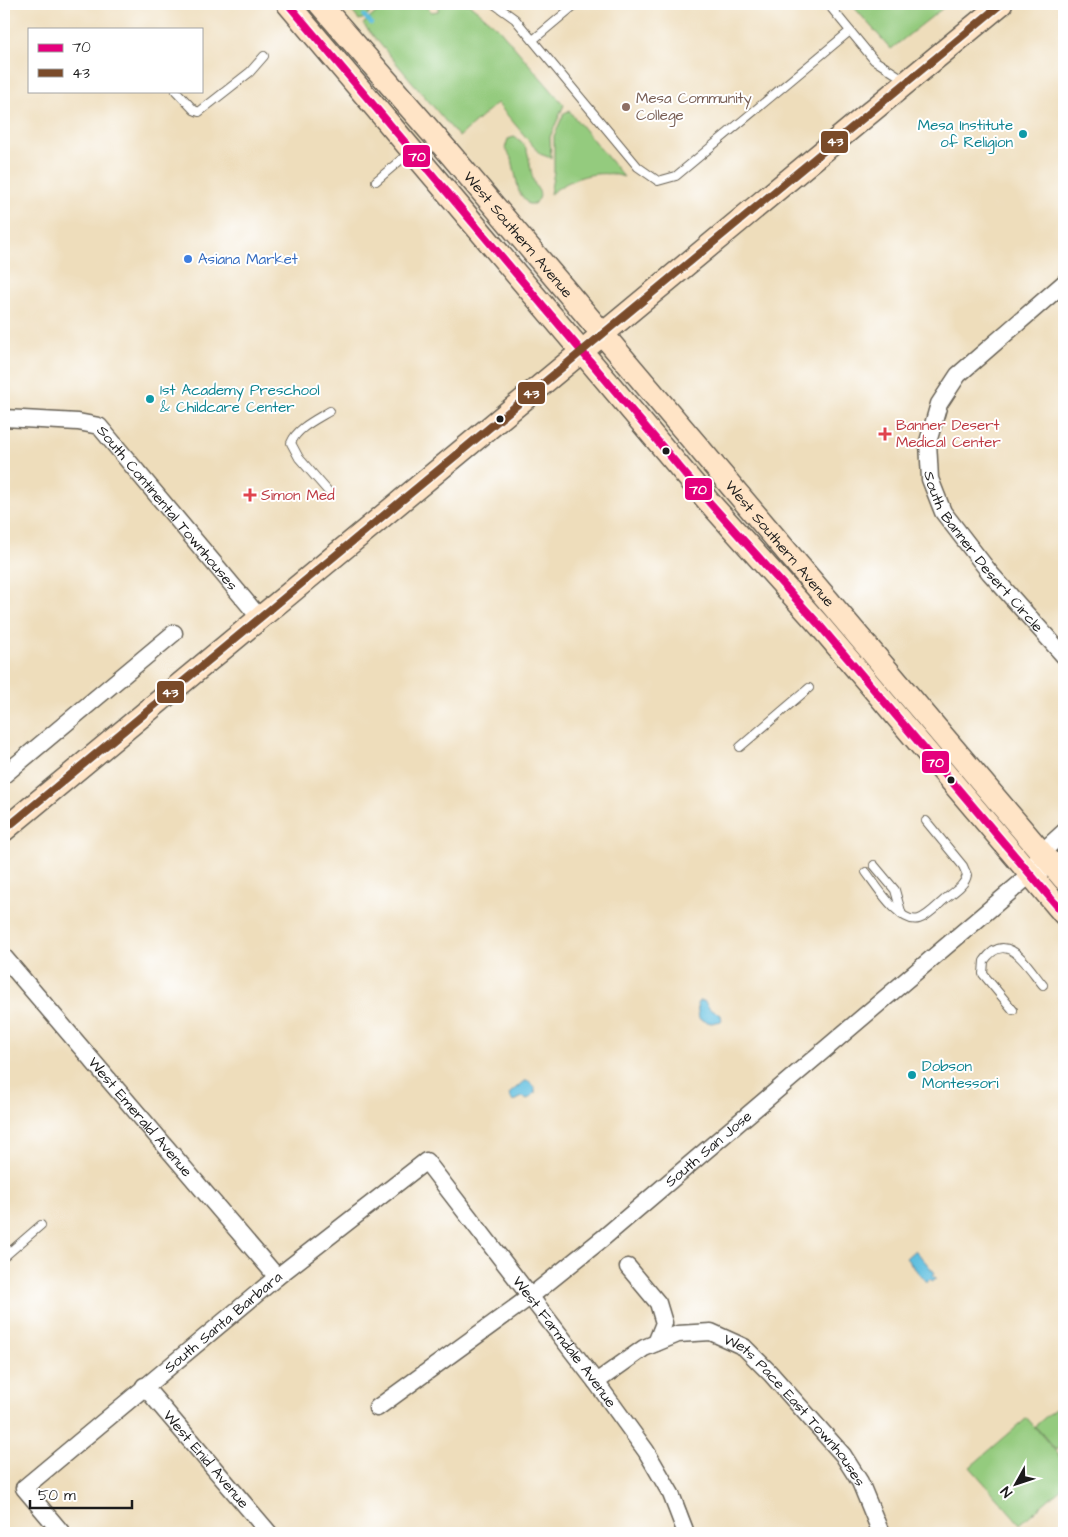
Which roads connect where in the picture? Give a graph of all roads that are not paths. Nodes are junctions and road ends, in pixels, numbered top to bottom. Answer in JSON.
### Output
{"nodes":[{"id":1,"x":288,"y":4,"type":"edge"},
{"id":2,"x":320,"y":4,"type":"edge"},
{"id":3,"x":494,"y":4,"type":"edge"},
{"id":4,"x":576,"y":4,"type":"edge"},
{"id":5,"x":828,"y":4,"type":"edge"},
{"id":6,"x":1001,"y":4,"type":"edge"},
{"id":7,"x":850,"y":31,"type":"junction"},
{"id":8,"x":533,"y":40,"type":"junction"},
{"id":9,"x":325,"y":48,"type":"junction"},
{"id":10,"x":264,"y":56,"type":"dead end"},
{"id":11,"x":907,"y":81,"type":"junction"},
{"id":12,"x":177,"y":92,"type":"edge"},
{"id":13,"x":422,"y":123,"type":"junction"},
{"id":14,"x":412,"y":151,"type":"junction"},
{"id":15,"x":376,"y":181,"type":"dead end"},
{"id":16,"x":1064,"y":283,"type":"edge"},
{"id":17,"x":602,"y":334,"type":"junction"},
{"id":18,"x":581,"y":351,"type":"junction"},
{"id":19,"x":330,"y":411,"type":"dead end"},
{"id":20,"x":4,"y":418,"type":"edge"},
{"id":21,"x":327,"y":490,"type":"dead end"},
{"id":22,"x":759,"y":557,"type":"junction"},
{"id":23,"x":259,"y":617,"type":"junction"},
{"id":24,"x":847,"y":621,"type":"junction"},
{"id":25,"x":174,"y":633,"type":"dead end"},
{"id":26,"x":1064,"y":656,"type":"edge"},
{"id":27,"x":897,"y":681,"type":"junction"},
{"id":28,"x":809,"y":688,"type":"dead end"},
{"id":29,"x":880,"y":697,"type":"junction"},
{"id":30,"x":740,"y":747,"type":"dead end"},
{"id":31,"x":4,"y":775,"type":"edge"},
{"id":32,"x":926,"y":821,"type":"dead end"},
{"id":33,"x":4,"y":830,"type":"edge"},
{"id":34,"x":1064,"y":832,"type":"edge"},
{"id":35,"x":1056,"y":864,"type":"edge"},
{"id":36,"x":874,"y":866,"type":"dead end"},
{"id":37,"x":866,"y":872,"type":"dead end"},
{"id":38,"x":1030,"y":874,"type":"junction"},
{"id":39,"x":902,"y":914,"type":"junction"},
{"id":40,"x":1064,"y":914,"type":"edge"},
{"id":41,"x":4,"y":957,"type":"edge"},
{"id":42,"x":1043,"y":985,"type":"dead end"},
{"id":43,"x":1013,"y":1010,"type":"dead end"},
{"id":44,"x":426,"y":1161,"type":"joint"},
{"id":45,"x":41,"y":1224,"type":"dead end"},
{"id":46,"x":4,"y":1257,"type":"edge"},
{"id":47,"x":628,"y":1267,"type":"dead end"},
{"id":48,"x":277,"y":1277,"type":"junction"},
{"id":49,"x":531,"y":1296,"type":"junction"},
{"id":50,"x":656,"y":1342,"type":"junction"},
{"id":51,"x":596,"y":1382,"type":"junction"},
{"id":52,"x":144,"y":1386,"type":"junction"},
{"id":53,"x":377,"y":1408,"type":"dead end"},
{"id":54,"x":62,"y":1533,"type":"edge"},
{"id":55,"x":269,"y":1533,"type":"edge"},
{"id":56,"x":686,"y":1533,"type":"edge"},
{"id":57,"x":881,"y":1533,"type":"edge"}],
"edges":[{"from":1,"to":9,"type":"main road","name":"West Southern Avenue"},
{"from":2,"to":13,"type":"main road","name":"West Southern Avenue"},
{"from":3,"to":8,"type":"lane"},
{"from":4,"to":8,"type":"lane"},
{"from":5,"to":7,"type":"lane"},
{"from":6,"to":11,"type":"main road"},
{"from":7,"to":8,"type":"lane"},
{"from":7,"to":11,"type":"lane"},
{"from":9,"to":13,"type":"main road"},
{"from":9,"to":14,"type":"main road","name":"West Southern Avenue"},
{"from":10,"to":12,"type":"lane"},
{"from":11,"to":17,"type":"main road"},
{"from":13,"to":17,"type":"main road","name":"West Southern Avenue"},
{"from":14,"to":15,"type":"lane"},
{"from":14,"to":18,"type":"main road","name":"West Southern Avenue"},
{"from":16,"to":26,"type":"street","name":"South Banner Desert Circle"},
{"from":17,"to":18,"type":"main road"},
{"from":17,"to":24,"type":"main road","name":"West Southern Avenue"},
{"from":18,"to":22,"type":"main road","name":"West Southern Avenue"},
{"from":18,"to":23,"type":"main road"},
{"from":19,"to":21,"type":"lane"},
{"from":20,"to":23,"type":"street","name":"South Continental Townhouses"},
{"from":22,"to":24,"type":"main road"},
{"from":22,"to":29,"type":"main road","name":"West Southern Avenue"},
{"from":23,"to":33,"type":"main road"},
{"from":24,"to":27,"type":"main road","name":"West Southern Avenue"},
{"from":25,"to":31,"type":"street"},
{"from":27,"to":29,"type":"main road"},
{"from":27,"to":35,"type":"main road","name":"West Southern Avenue"},
{"from":28,"to":30,"type":"lane"},
{"from":29,"to":38,"type":"main road","name":"West Southern Avenue"},
{"from":32,"to":39,"type":"lane"},
{"from":34,"to":35,"type":"street"},
{"from":35,"to":38,"type":"street"},
{"from":36,"to":39,"type":"lane"},
{"from":37,"to":39,"type":"lane"},
{"from":38,"to":40,"type":"main road","name":"West Southern Avenue"},
{"from":38,"to":49,"type":"street","name":"South San Jose"},
{"from":41,"to":48,"type":"street","name":"West Emerald Avenue"},
{"from":42,"to":43,"type":"lane"},
{"from":44,"to":48,"type":"street","name":"South Santa Barbara"},
{"from":44,"to":49,"type":"street","name":"West Farmdale Avenue"},
{"from":45,"to":46,"type":"lane"},
{"from":47,"to":50,"type":"street"},
{"from":48,"to":52,"type":"street","name":"South Santa Barbara"},
{"from":49,"to":51,"type":"street","name":"West Farmdale Avenue"},
{"from":49,"to":53,"type":"street","name":"South San Jose"},
{"from":50,"to":51,"type":"street","name":"Wets Pace East Townhouses"},
{"from":50,"to":57,"type":"street","name":"Wets Pace East Townhouses"},
{"from":51,"to":56,"type":"street","name":"West Farmdale Avenue"},
{"from":52,"to":54,"type":"street","name":"South Santa Barbara"},
{"from":52,"to":55,"type":"street","name":"West Enid Avenue"}]}
